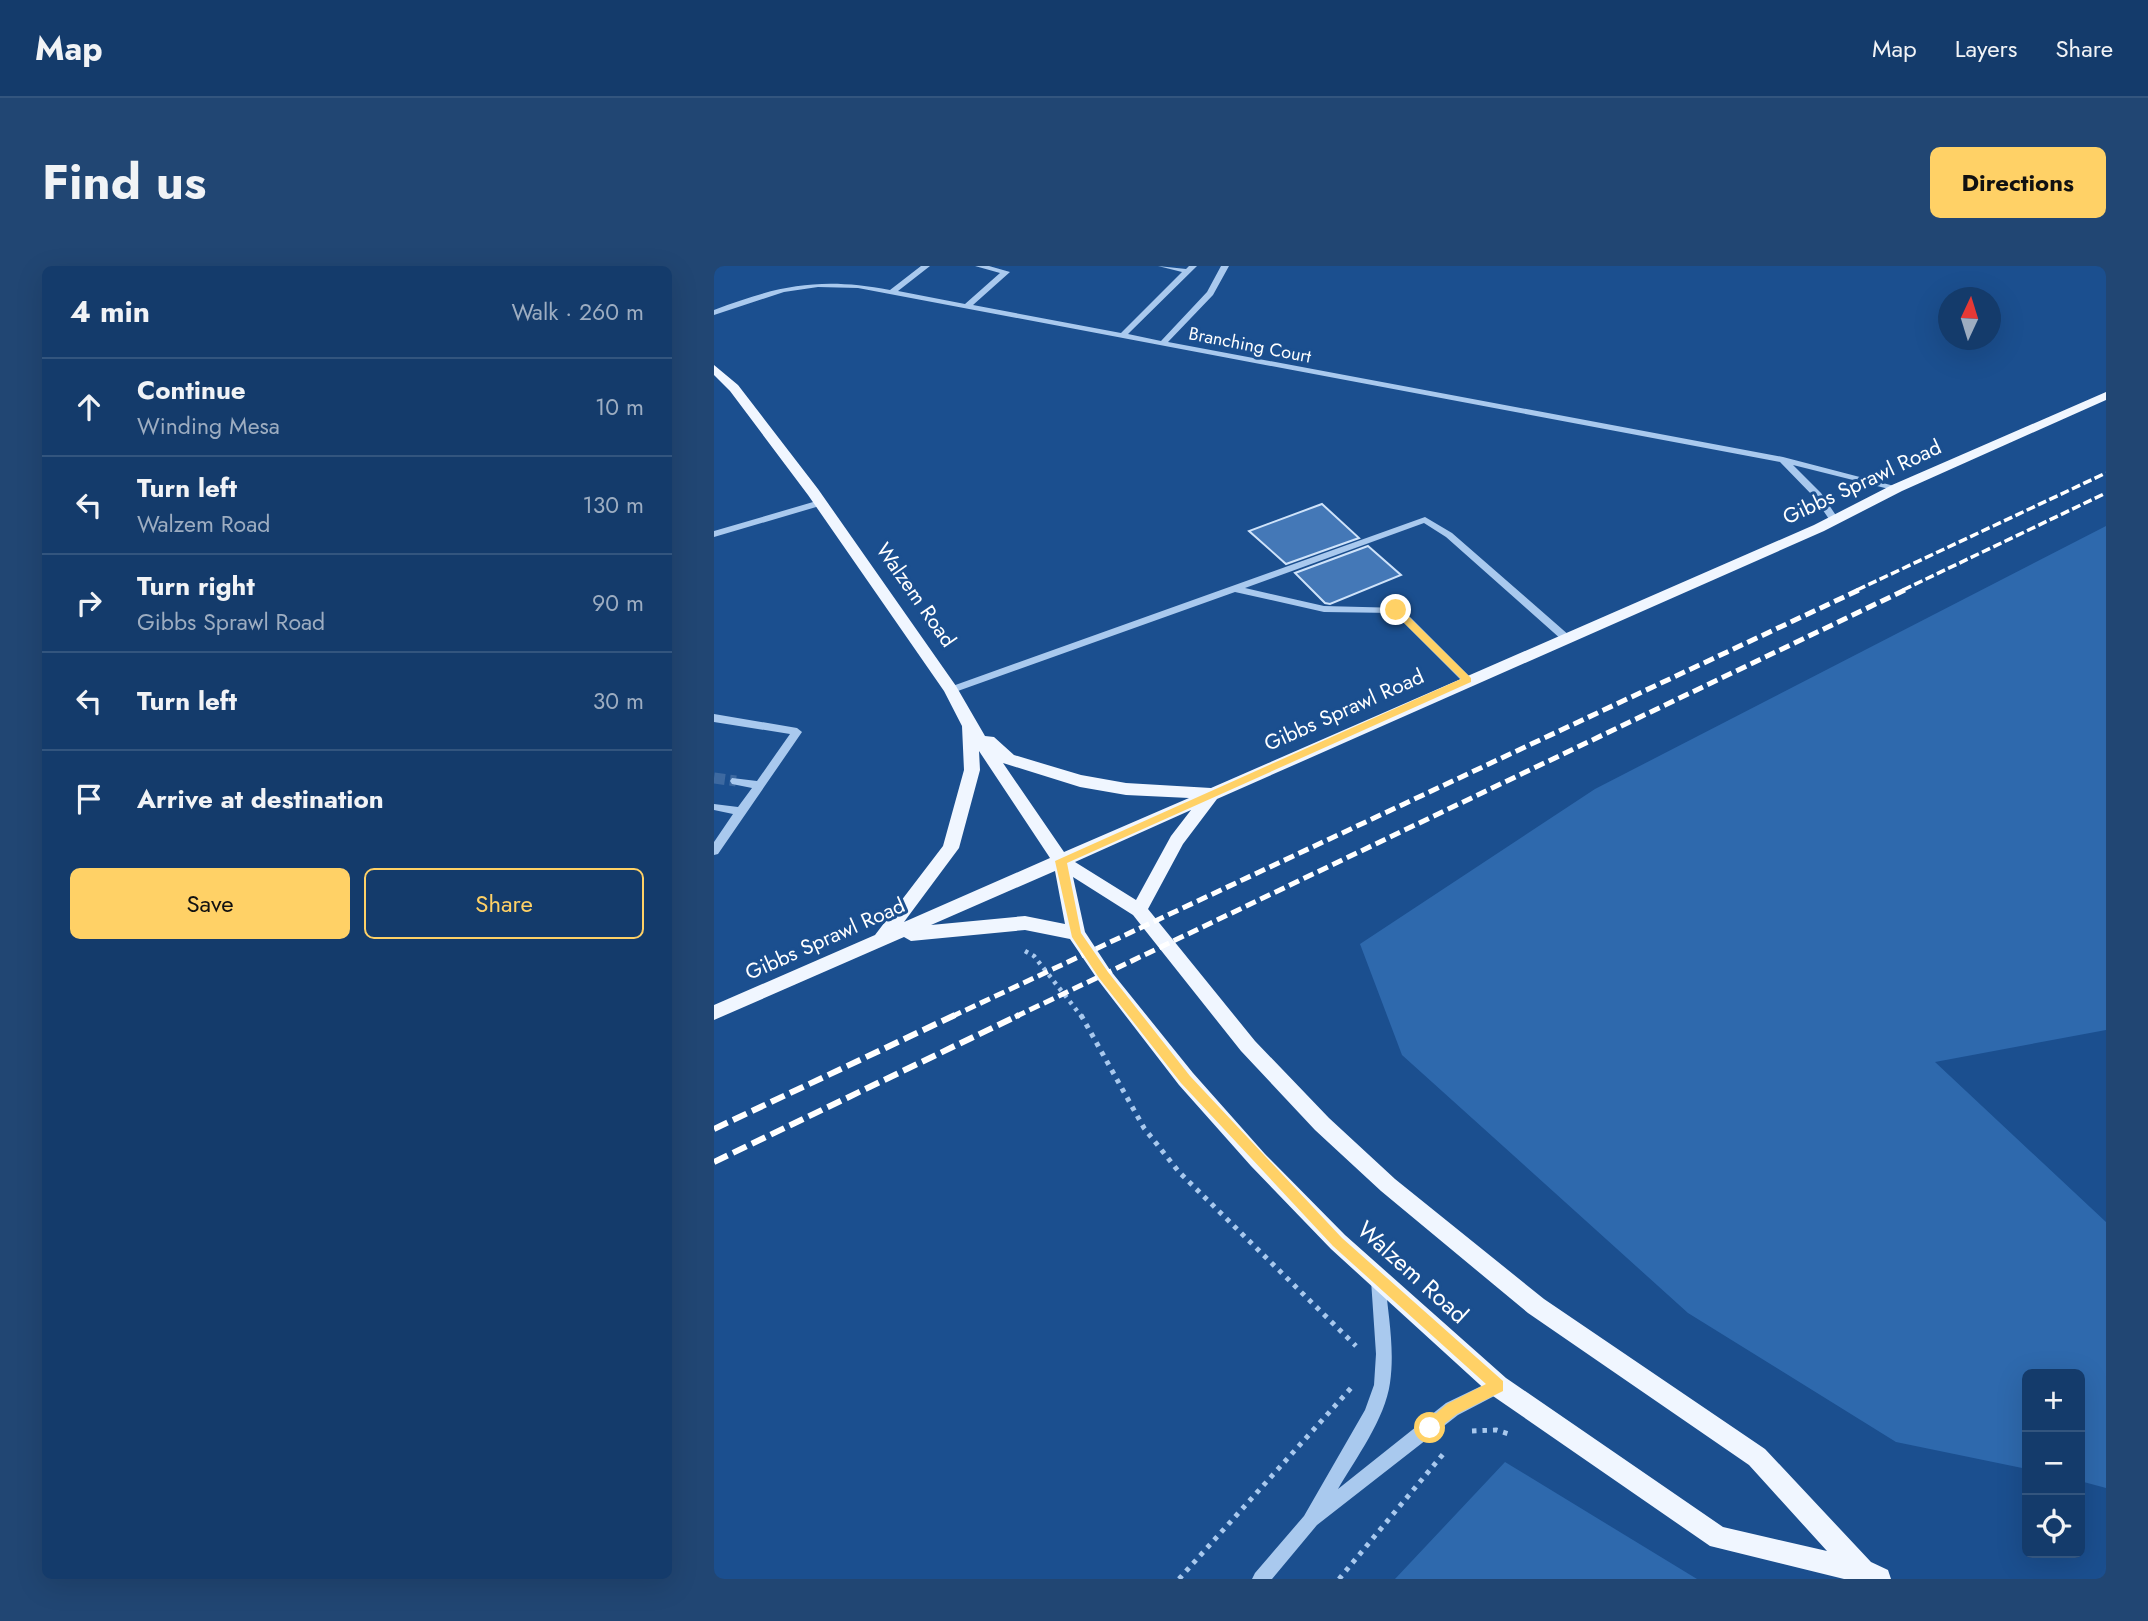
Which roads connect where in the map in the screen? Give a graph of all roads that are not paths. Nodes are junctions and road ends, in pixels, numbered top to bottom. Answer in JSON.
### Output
{"nodes":[{"id":1,"x":926,"y":266,"type":"edge"},
{"id":2,"x":979,"y":266,"type":"edge"},
{"id":3,"x":1162,"y":266,"type":"edge"},
{"id":4,"x":1225,"y":266,"type":"edge"},
{"id":5,"x":1190,"y":268,"type":"edge"},
{"id":6,"x":891,"y":293,"type":"junction"},
{"id":7,"x":966,"y":307,"type":"junction"},
{"id":8,"x":714,"y":313,"type":"edge"},
{"id":9,"x":1121,"y":337,"type":"junction"},
{"id":10,"x":1162,"y":344,"type":"junction"},
{"id":11,"x":714,"y":369,"type":"edge"},
{"id":12,"x":2106,"y":396,"type":"edge"},
{"id":13,"x":1783,"y":460,"type":"junction"},
{"id":14,"x":1897,"y":488,"type":"junction"},
{"id":15,"x":820,"y":503,"type":"junction"},
{"id":16,"x":1834,"y":520,"type":"junction"},
{"id":17,"x":714,"y":534,"type":"edge"},
{"id":18,"x":1235,"y":589,"type":"junction"},
{"id":19,"x":1566,"y":638,"type":"junction"},
{"id":20,"x":1468,"y":680,"type":"junction"},
{"id":21,"x":951,"y":690,"type":"junction"},
{"id":22,"x":714,"y":718,"type":"edge"},
{"id":23,"x":970,"y":726,"type":"junction"},
{"id":24,"x":736,"y":781,"type":"tunnel mouth"},
{"id":25,"x":760,"y":785,"type":"junction"},
{"id":26,"x":1215,"y":793,"type":"junction"},
{"id":27,"x":716,"y":807,"type":"dead end"},
{"id":28,"x":741,"y":812,"type":"junction"},
{"id":29,"x":714,"y":851,"type":"edge"},
{"id":30,"x":1061,"y":861,"type":"junction"},
{"id":31,"x":1139,"y":911,"type":"junction"},
{"id":32,"x":1076,"y":933,"type":"junction"},
{"id":33,"x":880,"y":940,"type":"junction"},
{"id":34,"x":714,"y":1013,"type":"edge"},
{"id":35,"x":1378,"y":1280,"type":"junction"},
{"id":36,"x":1498,"y":1386,"type":"junction"},
{"id":37,"x":1310,"y":1522,"type":"junction"},
{"id":38,"x":1871,"y":1575,"type":"edge"},
{"id":39,"x":1261,"y":1579,"type":"edge"}],
"edges":[{"from":1,"to":6,"type":"street"},
{"from":2,"to":7,"type":"street"},
{"from":3,"to":5,"type":"street"},
{"from":4,"to":10,"type":"street"},
{"from":5,"to":9,"type":"street"},
{"from":6,"to":7,"type":"street","name":"Branching Court"},
{"from":6,"to":8,"type":"street","name":"Branching Court"},
{"from":7,"to":9,"type":"street","name":"Branching Court"},
{"from":9,"to":10,"type":"street","name":"Branching Court"},
{"from":10,"to":13,"type":"street","name":"Branching Court"},
{"from":11,"to":15,"type":"main road","name":"Walzem Road"},
{"from":12,"to":14,"type":"main road","name":"Gibbs Sprawl Road"},
{"from":13,"to":14,"type":"street","name":"Branching Court"},
{"from":13,"to":16,"type":"street"},
{"from":14,"to":16,"type":"main road","name":"Gibbs Sprawl Road"},
{"from":15,"to":17,"type":"street"},
{"from":15,"to":21,"type":"main road","name":"Walzem Road"},
{"from":16,"to":19,"type":"main road","name":"Gibbs Sprawl Road"},
{"from":18,"to":19,"type":"street"},
{"from":18,"to":20,"type":"street"},
{"from":18,"to":21,"type":"street"},
{"from":19,"to":20,"type":"main road","name":"Gibbs Sprawl Road"},
{"from":20,"to":26,"type":"main road","name":"Gibbs Sprawl Road"},
{"from":21,"to":23,"type":"main road","name":"Walzem Road"},
{"from":22,"to":25,"type":"street"},
{"from":23,"to":26,"type":"main road"},
{"from":23,"to":30,"type":"main road","name":"Walzem Road"},
{"from":23,"to":33,"type":"main road"},
{"from":24,"to":25,"type":"street"},
{"from":25,"to":28,"type":"street"},
{"from":26,"to":30,"type":"main road","name":"Gibbs Sprawl Road"},
{"from":26,"to":31,"type":"main road"},
{"from":27,"to":28,"type":"street"},
{"from":28,"to":29,"type":"street"},
{"from":30,"to":31,"type":"main road","name":"Walzem Road"},
{"from":30,"to":32,"type":"main road","name":"Walzem Road"},
{"from":30,"to":33,"type":"main road","name":"Gibbs Sprawl Road"},
{"from":31,"to":38,"type":"main road","name":"Walzem Road"},
{"from":32,"to":33,"type":"main road"},
{"from":32,"to":35,"type":"main road","name":"Walzem Road"},
{"from":33,"to":34,"type":"main road","name":"Gibbs Sprawl Road"},
{"from":35,"to":36,"type":"main road","name":"Walzem Road"},
{"from":35,"to":37,"type":"street"},
{"from":36,"to":37,"type":"street"},
{"from":36,"to":38,"type":"main road","name":"Walzem Road"},
{"from":37,"to":39,"type":"street"}]}
